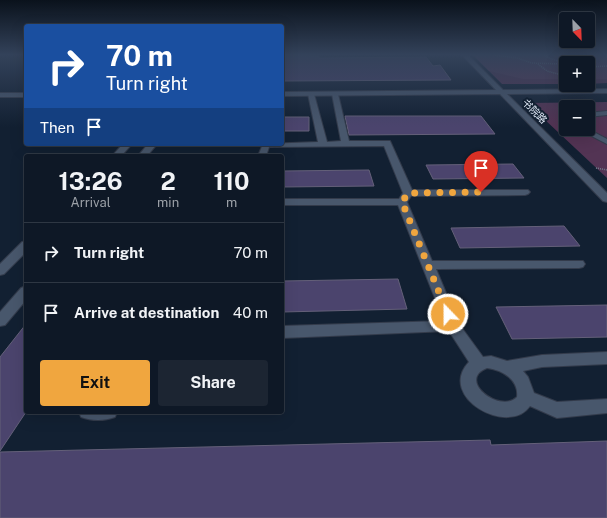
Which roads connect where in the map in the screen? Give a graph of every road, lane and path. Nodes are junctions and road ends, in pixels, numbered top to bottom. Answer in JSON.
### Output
{"nodes":[{"id":1,"x":489,"y":79,"type":"edge"},
{"id":2,"x":607,"y":86,"type":"edge"},
{"id":3,"x":284,"y":88,"type":"edge"},
{"id":4,"x":0,"y":89,"type":"edge"},
{"id":5,"x":24,"y":89,"type":"edge"},
{"id":6,"x":499,"y":89,"type":"junction"},
{"id":7,"x":607,"y":92,"type":"edge"},
{"id":8,"x":284,"y":94,"type":"edge"},
{"id":9,"x":311,"y":94,"type":"junction"},
{"id":10,"x":335,"y":94,"type":"junction"},
{"id":11,"x":0,"y":95,"type":"edge"},
{"id":12,"x":24,"y":95,"type":"edge"},
{"id":13,"x":607,"y":113,"type":"edge"},
{"id":14,"x":595,"y":115,"type":"edge"},
{"id":15,"x":595,"y":136,"type":"edge"},
{"id":16,"x":607,"y":142,"type":"edge"},
{"id":17,"x":323,"y":144,"type":"junction"},
{"id":18,"x":346,"y":144,"type":"junction"},
{"id":19,"x":284,"y":145,"type":"edge"},
{"id":20,"x":126,"y":146,"type":"edge"},
{"id":21,"x":151,"y":146,"type":"edge"},
{"id":22,"x":118,"y":154,"type":"edge"},
{"id":23,"x":144,"y":154,"type":"edge"},
{"id":24,"x":525,"y":192,"type":"dead end"},
{"id":25,"x":405,"y":198,"type":"junction"},
{"id":26,"x":607,"y":199,"type":"edge"},
{"id":27,"x":284,"y":202,"type":"edge"},
{"id":28,"x":24,"y":247,"type":"edge"},
{"id":29,"x":579,"y":264,"type":"dead end"},
{"id":30,"x":427,"y":265,"type":"junction"},
{"id":31,"x":0,"y":271,"type":"edge"},
{"id":32,"x":24,"y":293,"type":"edge"},
{"id":33,"x":0,"y":321,"type":"edge"},
{"id":34,"x":453,"y":326,"type":"junction"},
{"id":35,"x":284,"y":332,"type":"edge"},
{"id":36,"x":607,"y":358,"type":"edge"},
{"id":37,"x":478,"y":363,"type":"junction"},
{"id":38,"x":507,"y":367,"type":"junction"},
{"id":39,"x":526,"y":397,"type":"junction"},
{"id":40,"x":607,"y":406,"type":"edge"}],
"edges":[{"from":1,"to":6,"type":"street","name":"书院路"},
{"from":2,"to":6,"type":"street"},
{"from":3,"to":6,"type":"street"},
{"from":4,"to":5,"type":"street"},
{"from":6,"to":7,"type":"street"},
{"from":6,"to":10,"type":"street"},
{"from":6,"to":26,"type":"street","name":"书院路"},
{"from":8,"to":9,"type":"street"},
{"from":9,"to":10,"type":"street"},
{"from":9,"to":17,"type":"street"},
{"from":10,"to":18,"type":"street"},
{"from":11,"to":12,"type":"street"},
{"from":13,"to":14,"type":"street"},
{"from":15,"to":16,"type":"street"},
{"from":17,"to":18,"type":"street"},
{"from":17,"to":19,"type":"street"},
{"from":18,"to":25,"type":"street"},
{"from":20,"to":22,"type":"street"},
{"from":21,"to":23,"type":"street"},
{"from":24,"to":25,"type":"street"},
{"from":25,"to":27,"type":"street"},
{"from":25,"to":30,"type":"street"},
{"from":28,"to":31,"type":"street"},
{"from":29,"to":30,"type":"street"},
{"from":30,"to":34,"type":"street"},
{"from":32,"to":33,"type":"street"},
{"from":34,"to":35,"type":"street"},
{"from":34,"to":37,"type":"street"},
{"from":36,"to":38,"type":"street"},
{"from":37,"to":38,"type":"street"},
{"from":37,"to":39,"type":"street"},
{"from":38,"to":39,"type":"street"},
{"from":39,"to":40,"type":"street"}]}
